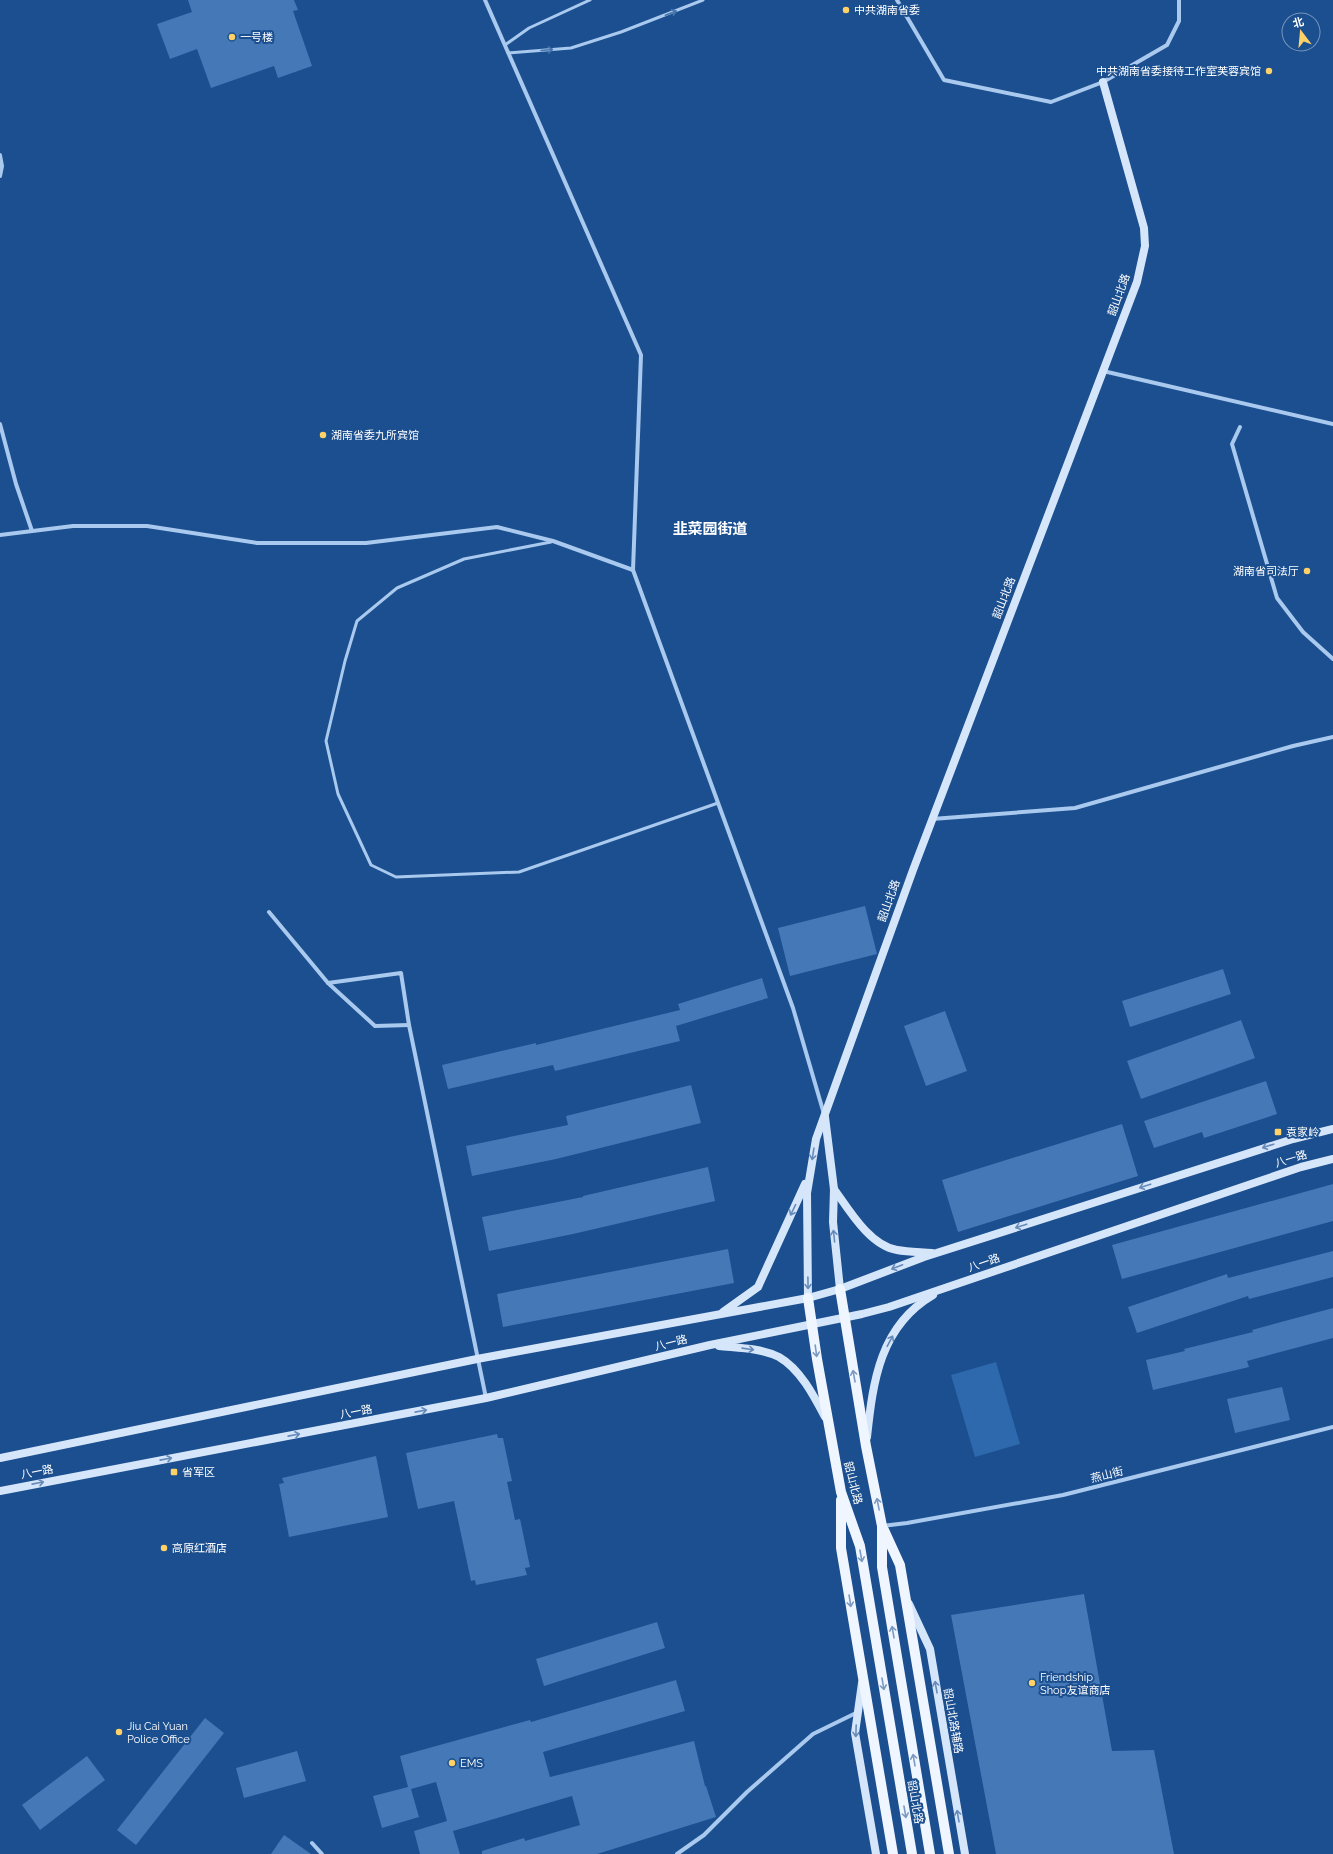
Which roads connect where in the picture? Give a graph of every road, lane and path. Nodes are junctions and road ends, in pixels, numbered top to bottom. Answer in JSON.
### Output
{"nodes":[{"id":1,"x":485,"y":0,"type":"edge"},
{"id":2,"x":590,"y":0,"type":"edge"},
{"id":3,"x":703,"y":0,"type":"edge"},
{"id":4,"x":897,"y":0,"type":"edge"},
{"id":5,"x":1179,"y":0,"type":"edge"},
{"id":6,"x":505,"y":46,"type":"junction"},
{"id":7,"x":508,"y":53,"type":"junction"},
{"id":8,"x":1103,"y":82,"type":"junction"},
{"id":9,"x":0,"y":156,"type":"edge"},
{"id":10,"x":0,"y":176,"type":"edge"},
{"id":11,"x":1103,"y":371,"type":"junction"},
{"id":12,"x":0,"y":424,"type":"edge"},
{"id":13,"x":1333,"y":424,"type":"edge"},
{"id":14,"x":1240,"y":427,"type":"dead end"},
{"id":15,"x":32,"y":531,"type":"junction"},
{"id":16,"x":0,"y":535,"type":"edge"},
{"id":17,"x":553,"y":541,"type":"junction"},
{"id":18,"x":633,"y":570,"type":"junction"},
{"id":19,"x":1333,"y":659,"type":"edge"},
{"id":20,"x":1333,"y":737,"type":"edge"},
{"id":21,"x":718,"y":803,"type":"junction"},
{"id":22,"x":932,"y":819,"type":"junction"},
{"id":23,"x":269,"y":912,"type":"dead end"},
{"id":24,"x":328,"y":983,"type":"junction"},
{"id":25,"x":409,"y":1025,"type":"junction"},
{"id":26,"x":825,"y":1117,"type":"junction"},
{"id":27,"x":1333,"y":1129,"type":"edge"},
{"id":28,"x":1333,"y":1159,"type":"edge"},
{"id":29,"x":810,"y":1174,"type":"junction"},
{"id":30,"x":834,"y":1189,"type":"junction"},
{"id":31,"x":936,"y":1253,"type":"junction"},
{"id":32,"x":945,"y":1288,"type":"junction"},
{"id":33,"x":840,"y":1289,"type":"junction"},
{"id":34,"x":808,"y":1298,"type":"junction"},
{"id":35,"x":720,"y":1314,"type":"junction"},
{"id":36,"x":845,"y":1318,"type":"junction"},
{"id":37,"x":812,"y":1324,"type":"junction"},
{"id":38,"x":710,"y":1345,"type":"junction"},
{"id":39,"x":478,"y":1360,"type":"junction"},
{"id":40,"x":486,"y":1398,"type":"junction"},
{"id":41,"x":828,"y":1422,"type":"junction"},
{"id":42,"x":1333,"y":1427,"type":"edge"},
{"id":43,"x":866,"y":1446,"type":"junction"},
{"id":44,"x":0,"y":1458,"type":"edge"},
{"id":45,"x":0,"y":1491,"type":"edge"},
{"id":46,"x":841,"y":1492,"type":"junction"},
{"id":47,"x":882,"y":1526,"type":"junction"},
{"id":48,"x":905,"y":1596,"type":"junction"},
{"id":49,"x":863,"y":1678,"type":"junction"},
{"id":50,"x":858,"y":1712,"type":"junction"},
{"id":51,"x":312,"y":1843,"type":"dead end"},
{"id":52,"x":322,"y":1854,"type":"edge"},
{"id":53,"x":677,"y":1854,"type":"edge"},
{"id":54,"x":876,"y":1854,"type":"edge"},
{"id":55,"x":893,"y":1854,"type":"edge"},
{"id":56,"x":912,"y":1854,"type":"edge"},
{"id":57,"x":930,"y":1854,"type":"edge"},
{"id":58,"x":949,"y":1854,"type":"edge"},
{"id":59,"x":965,"y":1854,"type":"edge"}],
"edges":[{"from":1,"to":6,"type":"street"},
{"from":2,"to":6,"type":"lane"},
{"from":7,"to":3,"type":"lane","one_way":true},
{"from":4,"to":8,"type":"street"},
{"from":5,"to":8,"type":"street"},
{"from":6,"to":7,"type":"street"},
{"from":7,"to":18,"type":"street"},
{"from":8,"to":11,"type":"main road","name":"韶山北路"},
{"from":9,"to":10,"type":"street"},
{"from":11,"to":13,"type":"street"},
{"from":11,"to":22,"type":"main road","name":"韶山北路"},
{"from":12,"to":15,"type":"street"},
{"from":14,"to":19,"type":"street"},
{"from":15,"to":16,"type":"street"},
{"from":15,"to":17,"type":"street"},
{"from":17,"to":18,"type":"street"},
{"from":17,"to":21,"type":"lane"},
{"from":18,"to":21,"type":"street"},
{"from":20,"to":22,"type":"street"},
{"from":21,"to":26,"type":"street"},
{"from":22,"to":26,"type":"main road","name":"韶山北路"},
{"from":23,"to":24,"type":"street"},
{"from":24,"to":25,"type":"street"},
{"from":24,"to":25,"type":"street"},
{"from":25,"to":39,"type":"street"},
{"from":26,"to":29,"type":"main road","name":"韶山北路","one_way":true},
{"from":26,"to":30,"type":"main road","name":"韶山北路"},
{"from":27,"to":31,"type":"main road","name":"八一路","one_way":true},
{"from":28,"to":32,"type":"main road","name":"八一路"},
{"from":29,"to":34,"type":"main road","name":"韶山北路","one_way":true},
{"from":29,"to":35,"type":"main road","one_way":true},
{"from":30,"to":31,"type":"main road"},
{"from":33,"to":30,"type":"main road","name":"韶山北路","one_way":true},
{"from":31,"to":33,"type":"main road","name":"八一路","one_way":true},
{"from":32,"to":36,"type":"main road","name":"八一路"},
{"from":43,"to":32,"type":"main road","one_way":true},
{"from":33,"to":34,"type":"main road","name":"八一路"},
{"from":33,"to":36,"type":"main road","name":"韶山北路"},
{"from":34,"to":35,"type":"main road","name":"八一路"},
{"from":34,"to":37,"type":"main road","name":"韶山北路"},
{"from":35,"to":39,"type":"main road","name":"八一路"},
{"from":36,"to":37,"type":"main road","name":"八一路"},
{"from":43,"to":36,"type":"main road","name":"韶山北路","one_way":true},
{"from":37,"to":38,"type":"main road","name":"八一路"},
{"from":37,"to":41,"type":"main road","name":"韶山北路","one_way":true},
{"from":38,"to":40,"type":"main road","name":"八一路"},
{"from":38,"to":41,"type":"main road","one_way":true},
{"from":39,"to":40,"type":"street"},
{"from":39,"to":44,"type":"main road","name":"八一路"},
{"from":45,"to":40,"type":"main road","name":"八一路","one_way":true},
{"from":41,"to":46,"type":"main road","name":"韶山北路"},
{"from":42,"to":47,"type":"street","name":"燕山街"},
{"from":47,"to":43,"type":"main road","name":"韶山北路","one_way":true},
{"from":46,"to":49,"type":"main road","one_way":true},
{"from":46,"to":56,"type":"main road","name":"韶山北路","one_way":true},
{"from":47,"to":48,"type":"main road"},
{"from":57,"to":47,"type":"main road","name":"韶山北路","one_way":true},
{"from":48,"to":58,"type":"main road"},
{"from":59,"to":48,"type":"main road","name":"韶山北路辅路","one_way":true},
{"from":49,"to":50,"type":"main road"},
{"from":49,"to":55,"type":"main road"},
{"from":50,"to":53,"type":"street"},
{"from":50,"to":54,"type":"main road","one_way":true},
{"from":51,"to":52,"type":"street"}]}
